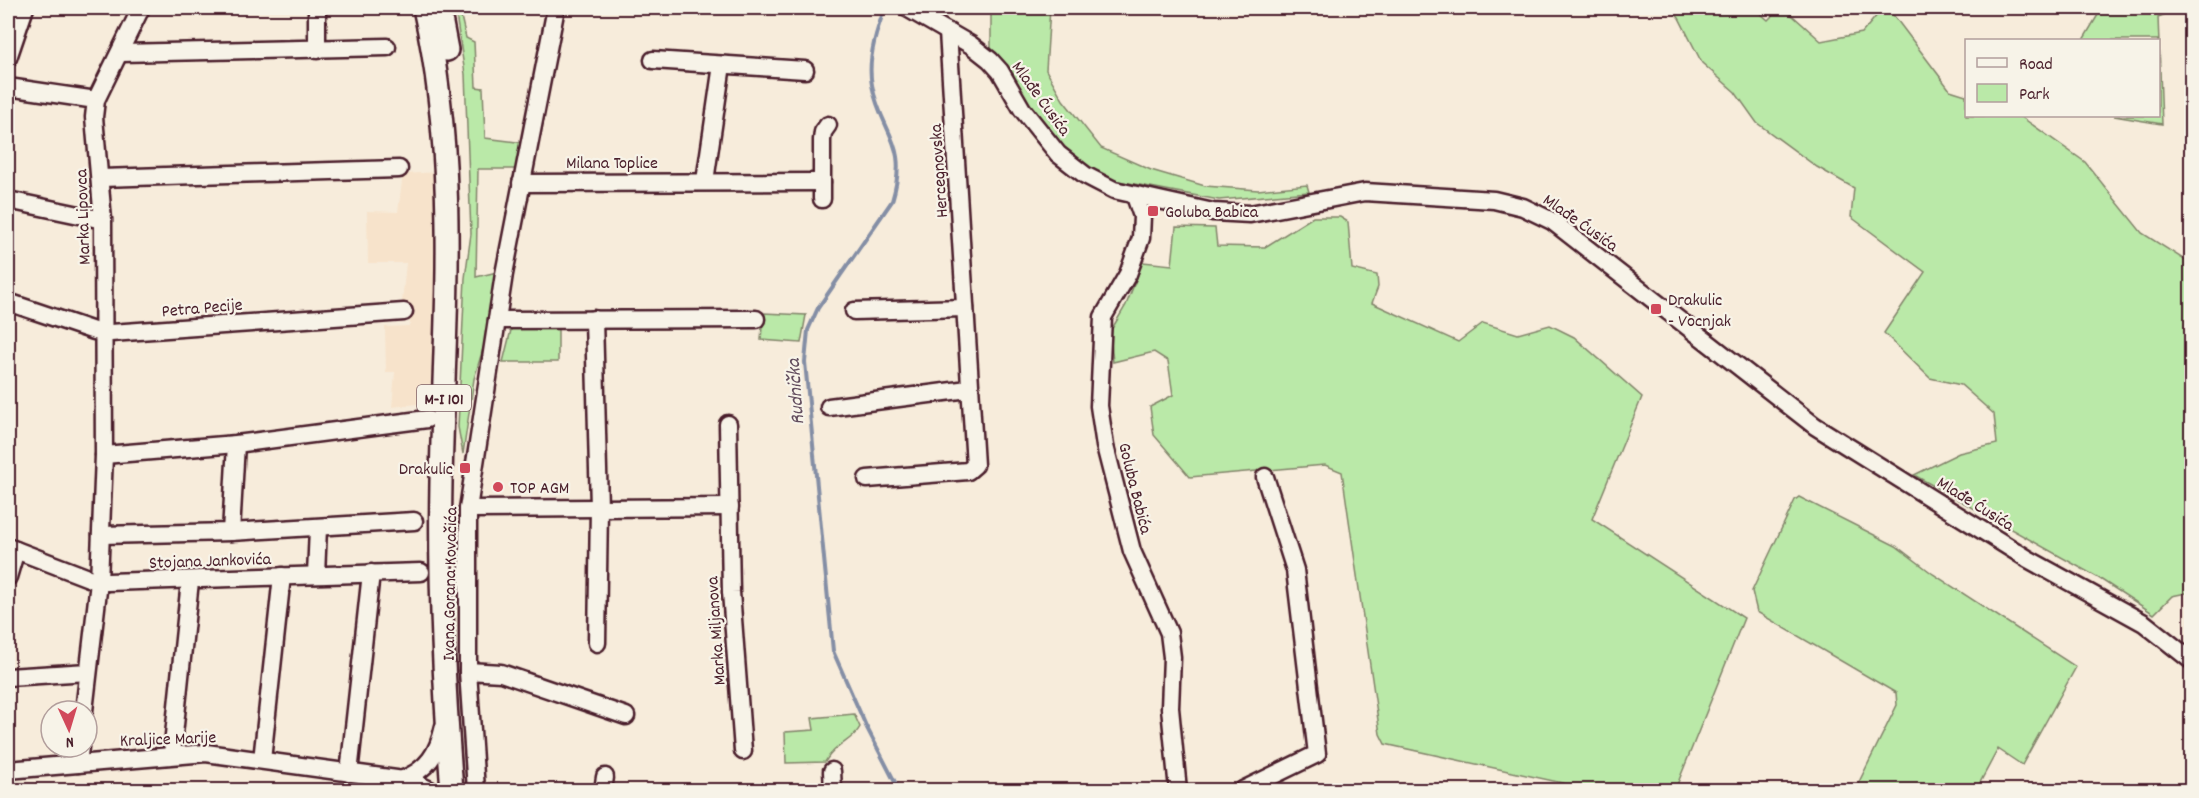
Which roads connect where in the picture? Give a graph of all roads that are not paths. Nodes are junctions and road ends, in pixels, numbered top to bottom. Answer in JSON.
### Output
{"nodes":[{"id":1,"x":25,"y":8,"type":"edge"},
{"id":2,"x":141,"y":8,"type":"edge"},
{"id":3,"x":317,"y":8,"type":"edge"},
{"id":4,"x":424,"y":8,"type":"edge"},
{"id":5,"x":439,"y":8,"type":"edge"},
{"id":6,"x":555,"y":8,"type":"edge"},
{"id":7,"x":910,"y":8,"type":"edge"},
{"id":8,"x":948,"y":32,"type":"junction"},
{"id":9,"x":387,"y":47,"type":"dead end"},
{"id":10,"x":317,"y":50,"type":"junction"},
{"id":11,"x":121,"y":53,"type":"junction"},
{"id":12,"x":8,"y":58,"type":"edge"},
{"id":13,"x":653,"y":60,"type":"dead end"},
{"id":14,"x":722,"y":65,"type":"junction"},
{"id":15,"x":805,"y":70,"type":"dead end"},
{"id":16,"x":8,"y":87,"type":"edge"},
{"id":17,"x":96,"y":100,"type":"junction"},
{"id":18,"x":828,"y":125,"type":"dead end"},
{"id":19,"x":399,"y":169,"type":"dead end"},
{"id":20,"x":101,"y":178,"type":"junction"},
{"id":21,"x":705,"y":181,"type":"junction"},
{"id":22,"x":520,"y":183,"type":"junction"},
{"id":23,"x":1135,"y":196,"type":"junction"},
{"id":24,"x":8,"y":200,"type":"edge"},
{"id":25,"x":103,"y":220,"type":"junction"},
{"id":26,"x":8,"y":302,"type":"edge"},
{"id":27,"x":965,"y":308,"type":"junction"},
{"id":28,"x":854,"y":311,"type":"dead end"},
{"id":29,"x":404,"y":312,"type":"dead end"},
{"id":30,"x":594,"y":319,"type":"junction"},
{"id":31,"x":756,"y":319,"type":"dead end"},
{"id":32,"x":496,"y":320,"type":"junction"},
{"id":33,"x":105,"y":332,"type":"junction"},
{"id":34,"x":968,"y":389,"type":"junction"},
{"id":35,"x":829,"y":407,"type":"dead end"},
{"id":36,"x":427,"y":419,"type":"dead end"},
{"id":37,"x":728,"y":424,"type":"dead end"},
{"id":38,"x":236,"y":444,"type":"junction"},
{"id":39,"x":104,"y":455,"type":"junction"},
{"id":40,"x":1264,"y":477,"type":"dead end"},
{"id":41,"x":867,"y":478,"type":"dead end"},
{"id":42,"x":599,"y":507,"type":"junction"},
{"id":43,"x":730,"y":507,"type":"junction"},
{"id":44,"x":468,"y":509,"type":"junction"},
{"id":45,"x":414,"y":521,"type":"dead end"},
{"id":46,"x":318,"y":528,"type":"junction"},
{"id":47,"x":231,"y":531,"type":"junction"},
{"id":48,"x":101,"y":535,"type":"junction"},
{"id":49,"x":12,"y":548,"type":"edge"},
{"id":50,"x":421,"y":572,"type":"dead end"},
{"id":51,"x":371,"y":573,"type":"junction"},
{"id":52,"x":316,"y":575,"type":"junction"},
{"id":53,"x":282,"y":576,"type":"junction"},
{"id":54,"x":8,"y":577,"type":"edge"},
{"id":55,"x":190,"y":581,"type":"junction"},
{"id":56,"x":99,"y":582,"type":"junction"},
{"id":57,"x":597,"y":643,"type":"dead end"},
{"id":58,"x":2192,"y":661,"type":"edge"},
{"id":59,"x":468,"y":671,"type":"junction"},
{"id":60,"x":88,"y":672,"type":"junction"},
{"id":61,"x":8,"y":677,"type":"edge"},
{"id":62,"x":85,"y":699,"type":"edge"},
{"id":63,"x":447,"y":714,"type":"junction"},
{"id":64,"x":626,"y":716,"type":"dead end"},
{"id":65,"x":743,"y":751,"type":"dead end"},
{"id":66,"x":172,"y":754,"type":"junction"},
{"id":67,"x":99,"y":755,"type":"edge"},
{"id":68,"x":60,"y":759,"type":"edge"},
{"id":69,"x":262,"y":760,"type":"junction"},
{"id":70,"x":8,"y":770,"type":"edge"},
{"id":71,"x":832,"y":771,"type":"dead end"},
{"id":72,"x":349,"y":773,"type":"junction"},
{"id":73,"x":401,"y":780,"type":"junction"},
{"id":74,"x":430,"y":790,"type":"edge"},
{"id":75,"x":452,"y":790,"type":"edge"},
{"id":76,"x":464,"y":790,"type":"edge"},
{"id":77,"x":476,"y":790,"type":"edge"},
{"id":78,"x":833,"y":790,"type":"edge"},
{"id":79,"x":1178,"y":790,"type":"edge"},
{"id":80,"x":1243,"y":790,"type":"edge"}],
"edges":[{"from":1,"to":12,"type":"street"},
{"from":2,"to":11,"type":"street","name":"Marka Lipovca"},
{"from":3,"to":10,"type":"street"},
{"from":4,"to":63,"type":"main road","number":"M-I 101"},
{"from":5,"to":76,"type":"main road","number":"M-I 101"},
{"from":6,"to":22,"type":"street","name":"Ivana Gorana Kovačića"},
{"from":7,"to":8,"type":"street","name":"Mlađe Ćusića"},
{"from":8,"to":23,"type":"street","name":"Mlađe Ćusića"},
{"from":8,"to":27,"type":"street","name":"Hercegnovska"},
{"from":9,"to":10,"type":"street"},
{"from":10,"to":11,"type":"street"},
{"from":11,"to":17,"type":"street","name":"Marka Lipovca"},
{"from":13,"to":14,"type":"street"},
{"from":14,"to":15,"type":"street"},
{"from":14,"to":21,"type":"street"},
{"from":16,"to":17,"type":"street"},
{"from":17,"to":20,"type":"street","name":"Marka Lipovca"},
{"from":18,"to":21,"type":"street","name":"Milana Toplice"},
{"from":19,"to":20,"type":"street"},
{"from":20,"to":25,"type":"street","name":"Marka Lipovca"},
{"from":21,"to":22,"type":"street","name":"Milana Toplice"},
{"from":22,"to":32,"type":"street","name":"Ivana Gorana Kovačića"},
{"from":23,"to":58,"type":"street","name":"Mlađe Ćusića"},
{"from":23,"to":79,"type":"street","name":"Goluba Babića"},
{"from":24,"to":25,"type":"street"},
{"from":25,"to":33,"type":"street","name":"Marka Lipovca"},
{"from":26,"to":33,"type":"street","name":"Petra Pecije"},
{"from":27,"to":28,"type":"street"},
{"from":27,"to":34,"type":"street","name":"Hercegnovska"},
{"from":29,"to":33,"type":"street","name":"Petra Pecije"},
{"from":30,"to":31,"type":"street"},
{"from":30,"to":32,"type":"street"},
{"from":30,"to":42,"type":"street"},
{"from":32,"to":44,"type":"street","name":"Ivana Gorana Kovačića"},
{"from":33,"to":39,"type":"street","name":"Marka Lipovca"},
{"from":34,"to":35,"type":"street"},
{"from":34,"to":41,"type":"street","name":"Hercegnovska"},
{"from":36,"to":38,"type":"street"},
{"from":37,"to":43,"type":"street","name":"Marka Miljanova"},
{"from":38,"to":39,"type":"street"},
{"from":38,"to":47,"type":"street"},
{"from":39,"to":48,"type":"street","name":"Marka Lipovca"},
{"from":40,"to":80,"type":"street"},
{"from":42,"to":43,"type":"street"},
{"from":42,"to":44,"type":"street"},
{"from":42,"to":57,"type":"street"},
{"from":43,"to":65,"type":"street","name":"Marka Miljanova"},
{"from":44,"to":59,"type":"street","name":"Ivana Gorana Kovačića"},
{"from":45,"to":46,"type":"street"},
{"from":46,"to":47,"type":"street"},
{"from":46,"to":52,"type":"street"},
{"from":47,"to":48,"type":"street"},
{"from":48,"to":56,"type":"street","name":"Marka Lipovca"},
{"from":49,"to":54,"type":"street"},
{"from":49,"to":56,"type":"street","name":"Stojana Jankovića"},
{"from":50,"to":51,"type":"street","name":"Stojana Jankovića"},
{"from":51,"to":52,"type":"street","name":"Stojana Jankovića"},
{"from":51,"to":72,"type":"street"},
{"from":52,"to":53,"type":"street","name":"Stojana Jankovića"},
{"from":53,"to":55,"type":"street","name":"Stojana Jankovića"},
{"from":53,"to":69,"type":"street"},
{"from":55,"to":56,"type":"street","name":"Stojana Jankovića"},
{"from":55,"to":66,"type":"street"},
{"from":56,"to":60,"type":"street","name":"Marka Lipovca"},
{"from":59,"to":64,"type":"street"},
{"from":59,"to":77,"type":"street","name":"Ivana Gorana Kovačića"},
{"from":60,"to":61,"type":"street"},
{"from":60,"to":62,"type":"street","name":"Marka Lipovca"},
{"from":63,"to":73,"type":"street"},
{"from":63,"to":75,"type":"main road","number":"M-I 101"},
{"from":66,"to":67,"type":"street","name":"Kraljice Marije"},
{"from":66,"to":69,"type":"street","name":"Kraljice Marije"},
{"from":68,"to":70,"type":"street","name":"Kraljice Marije"},
{"from":69,"to":72,"type":"street","name":"Kraljice Marije"},
{"from":71,"to":78,"type":"street"},
{"from":72,"to":73,"type":"street","name":"Kraljice Marije"},
{"from":73,"to":74,"type":"street"}]}
